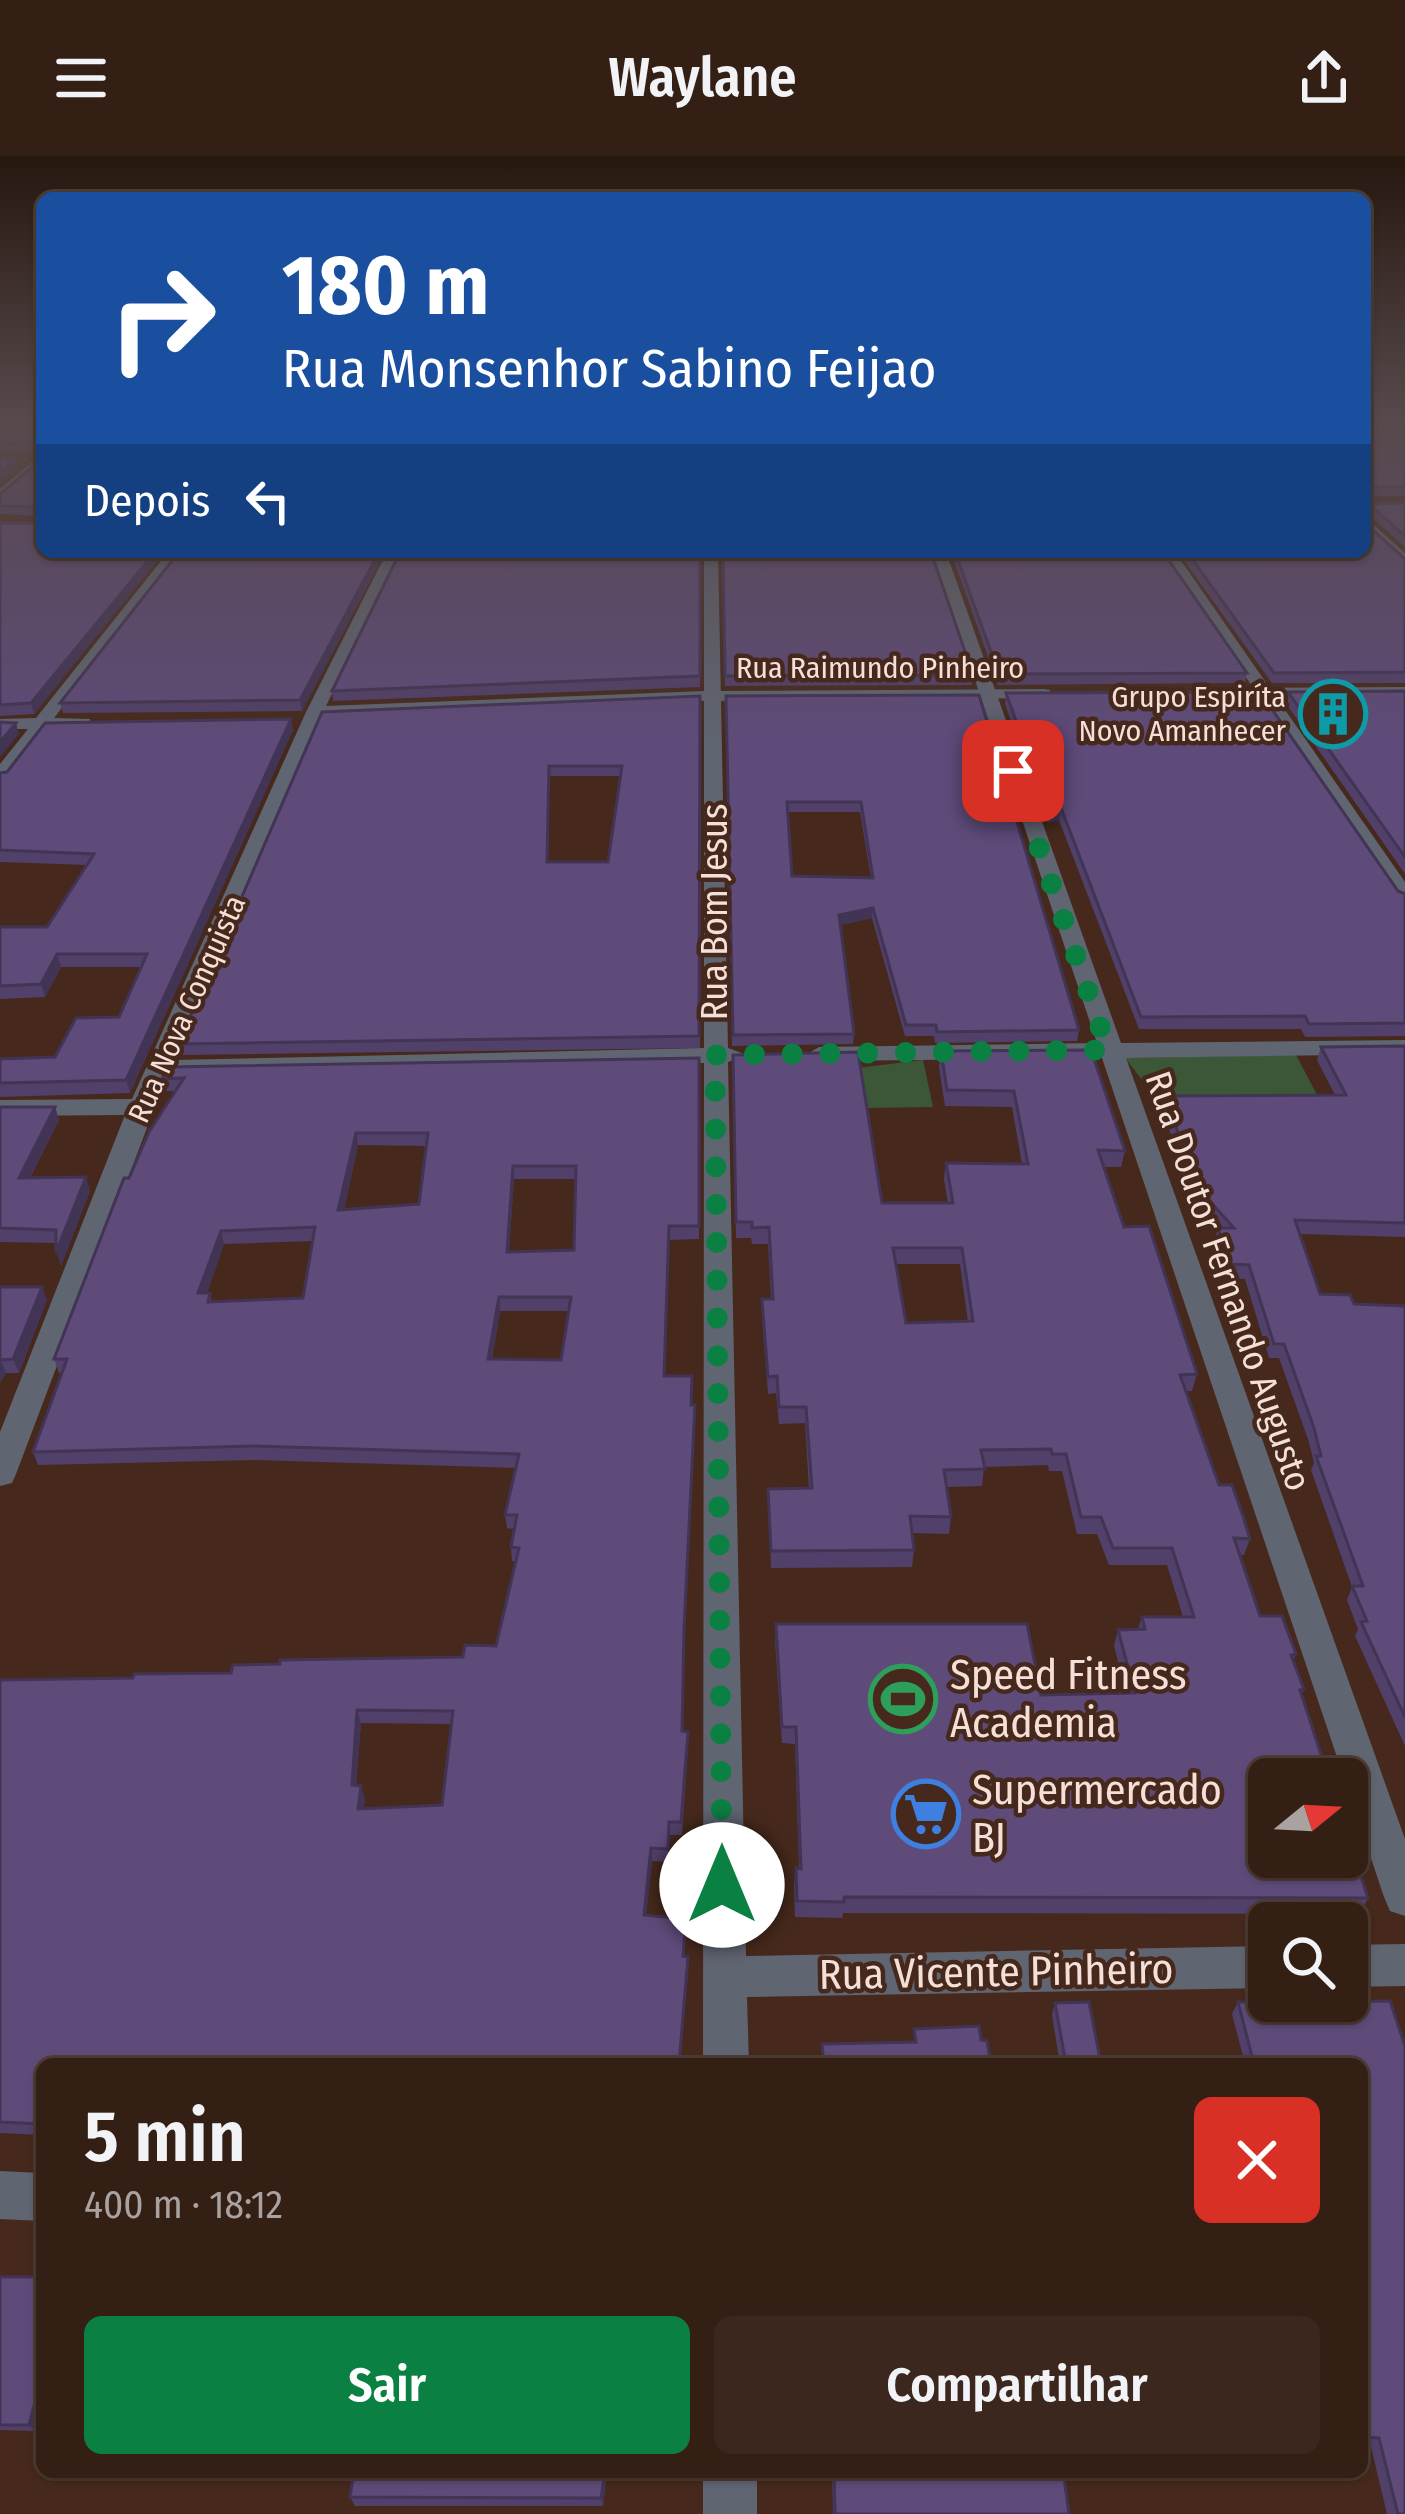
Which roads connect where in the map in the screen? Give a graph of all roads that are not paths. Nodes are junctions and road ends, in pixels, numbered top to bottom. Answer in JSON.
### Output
{"nodes":[{"id":1,"x":1371,"y":527,"type":"edge"},
{"id":2,"x":170,"y":558,"type":"edge"},
{"id":3,"x":391,"y":558,"type":"edge"},
{"id":4,"x":711,"y":558,"type":"edge"},
{"id":5,"x":941,"y":558,"type":"edge"},
{"id":6,"x":1172,"y":558,"type":"edge"},
{"id":7,"x":1405,"y":561,"type":"edge"},
{"id":8,"x":1405,"y":692,"type":"edge"},
{"id":9,"x":1195,"y":693,"type":"edge"},
{"id":10,"x":1265,"y":693,"type":"junction"},
{"id":11,"x":987,"y":694,"type":"junction"},
{"id":12,"x":1056,"y":694,"type":"edge"},
{"id":13,"x":714,"y":696,"type":"junction"},
{"id":14,"x":314,"y":716,"type":"junction"},
{"id":15,"x":290,"y":720,"type":"edge"},
{"id":16,"x":109,"y":722,"type":"edge"},
{"id":17,"x":41,"y":723,"type":"junction"},
{"id":18,"x":0,"y":724,"type":"edge"},
{"id":19,"x":0,"y":776,"type":"edge"},
{"id":20,"x":1405,"y":897,"type":"edge"},
{"id":21,"x":1405,"y":1048,"type":"edge"},
{"id":22,"x":1108,"y":1050,"type":"junction"},
{"id":23,"x":715,"y":1055,"type":"junction"},
{"id":24,"x":159,"y":1068,"type":"junction"},
{"id":25,"x":141,"y":1107,"type":"junction"},
{"id":26,"x":0,"y":1108,"type":"edge"},
{"id":27,"x":0,"y":1474,"type":"edge"},
{"id":28,"x":1405,"y":1897,"type":"edge"},
{"id":29,"x":1405,"y":1965,"type":"edge"},
{"id":30,"x":1368,"y":1966,"type":"edge"},
{"id":31,"x":1248,"y":1967,"type":"edge"},
{"id":32,"x":723,"y":1977,"type":"junction"},
{"id":33,"x":726,"y":2058,"type":"edge"},
{"id":34,"x":0,"y":2195,"type":"edge"},
{"id":35,"x":36,"y":2197,"type":"edge"},
{"id":36,"x":730,"y":2478,"type":"edge"},
{"id":37,"x":730,"y":2514,"type":"edge"}],
"edges":[{"from":1,"to":7,"type":"street"},
{"from":2,"to":17,"type":"street"},
{"from":3,"to":14,"type":"street","name":"Rua Nova Conquista"},
{"from":4,"to":13,"type":"street","name":"Rua Bom Jesus"},
{"from":5,"to":11,"type":"street","name":"Rua Doutor Fernando Augusto"},
{"from":6,"to":10,"type":"street"},
{"from":8,"to":10,"type":"street"},
{"from":9,"to":10,"type":"street"},
{"from":10,"to":20,"type":"street"},
{"from":11,"to":12,"type":"street","name":"Rua Raimundo Pinheiro"},
{"from":11,"to":13,"type":"street","name":"Rua Raimundo Pinheiro"},
{"from":11,"to":22,"type":"street","name":"Rua Doutor Fernando Augusto"},
{"from":13,"to":14,"type":"street","name":"Rua Raimundo Pinheiro"},
{"from":13,"to":23,"type":"street","name":"Rua Bom Jesus"},
{"from":14,"to":15,"type":"street"},
{"from":14,"to":24,"type":"street","name":"Rua Nova Conquista"},
{"from":16,"to":17,"type":"street"},
{"from":17,"to":18,"type":"street"},
{"from":17,"to":19,"type":"street"},
{"from":21,"to":22,"type":"street"},
{"from":22,"to":23,"type":"street"},
{"from":22,"to":28,"type":"street","name":"Rua Doutor Fernando Augusto"},
{"from":23,"to":24,"type":"street"},
{"from":23,"to":32,"type":"street","name":"Rua Bom Jesus"},
{"from":24,"to":25,"type":"street","name":"Rua Nova Conquista"},
{"from":25,"to":26,"type":"street"},
{"from":25,"to":27,"type":"street","name":"Rua Nova Conquista"},
{"from":29,"to":30,"type":"street"},
{"from":31,"to":32,"type":"street","name":"Rua Vicente Pinheiro"},
{"from":32,"to":33,"type":"street","name":"Rua Bom Jesus"},
{"from":34,"to":35,"type":"street"},
{"from":36,"to":37,"type":"street"}]}
